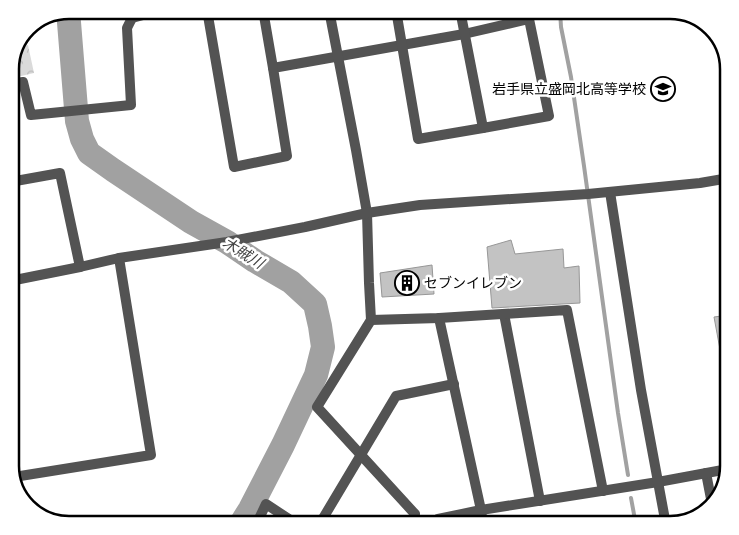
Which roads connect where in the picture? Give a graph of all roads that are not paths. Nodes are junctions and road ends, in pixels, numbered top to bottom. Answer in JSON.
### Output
{"nodes":[{"id":1,"x":130,"y":19,"type":"edge"},
{"id":2,"x":209,"y":19,"type":"edge"},
{"id":3,"x":265,"y":19,"type":"edge"},
{"id":4,"x":332,"y":19,"type":"edge"},
{"id":5,"x":397,"y":19,"type":"edge"},
{"id":6,"x":462,"y":19,"type":"edge"},
{"id":7,"x":514,"y":19,"type":"edge"},
{"id":8,"x":531,"y":19,"type":"edge"},
{"id":9,"x":464,"y":34,"type":"junction"},
{"id":10,"x":401,"y":46,"type":"junction"},
{"id":11,"x":338,"y":57,"type":"junction"},
{"id":12,"x":273,"y":68,"type":"junction"},
{"id":13,"x":19,"y":82,"type":"edge"},
{"id":14,"x":483,"y":128,"type":"junction"},
{"id":15,"x":19,"y":180,"type":"edge"},
{"id":16,"x":720,"y":180,"type":"edge"},
{"id":17,"x":610,"y":192,"type":"junction"},
{"id":18,"x":367,"y":213,"type":"junction"},
{"id":19,"x":119,"y":258,"type":"junction"},
{"id":20,"x":80,"y":267,"type":"junction"},
{"id":21,"x":19,"y":278,"type":"edge"},
{"id":22,"x":504,"y":314,"type":"junction"},
{"id":23,"x":439,"y":318,"type":"junction"},
{"id":24,"x":371,"y":320,"type":"junction"},
{"id":25,"x":454,"y":384,"type":"junction"},
{"id":26,"x":361,"y":455,"type":"junction"},
{"id":27,"x":720,"y":470,"type":"edge"},
{"id":28,"x":706,"y":473,"type":"junction"},
{"id":29,"x":20,"y":476,"type":"edge"},
{"id":30,"x":658,"y":482,"type":"junction"},
{"id":31,"x":603,"y":491,"type":"junction"},
{"id":32,"x":710,"y":496,"type":"edge"},
{"id":33,"x":540,"y":501,"type":"junction"},
{"id":34,"x":481,"y":510,"type":"junction"},
{"id":35,"x":260,"y":516,"type":"edge"},
{"id":36,"x":284,"y":516,"type":"edge"},
{"id":37,"x":324,"y":516,"type":"edge"},
{"id":38,"x":414,"y":516,"type":"edge"},
{"id":39,"x":452,"y":516,"type":"edge"},
{"id":40,"x":482,"y":516,"type":"edge"},
{"id":41,"x":664,"y":516,"type":"edge"}],
"edges":[{"from":1,"to":13,"type":"street"},
{"from":2,"to":12,"type":"street"},
{"from":3,"to":12,"type":"street"},
{"from":4,"to":11,"type":"street"},
{"from":5,"to":10,"type":"street"},
{"from":6,"to":9,"type":"street"},
{"from":7,"to":9,"type":"street"},
{"from":8,"to":14,"type":"street"},
{"from":9,"to":10,"type":"street"},
{"from":9,"to":14,"type":"street"},
{"from":10,"to":11,"type":"street"},
{"from":10,"to":14,"type":"street"},
{"from":11,"to":12,"type":"street"},
{"from":11,"to":18,"type":"street"},
{"from":15,"to":20,"type":"street"},
{"from":16,"to":17,"type":"street"},
{"from":17,"to":18,"type":"street"},
{"from":17,"to":30,"type":"street"},
{"from":18,"to":19,"type":"street"},
{"from":18,"to":24,"type":"street"},
{"from":19,"to":20,"type":"street"},
{"from":19,"to":29,"type":"street"},
{"from":20,"to":21,"type":"street"},
{"from":22,"to":23,"type":"street"},
{"from":22,"to":31,"type":"street"},
{"from":22,"to":33,"type":"street"},
{"from":23,"to":24,"type":"street"},
{"from":23,"to":25,"type":"street"},
{"from":24,"to":26,"type":"street"},
{"from":25,"to":26,"type":"street"},
{"from":25,"to":34,"type":"street"},
{"from":26,"to":37,"type":"street"},
{"from":26,"to":38,"type":"street"},
{"from":27,"to":28,"type":"street"},
{"from":28,"to":30,"type":"street"},
{"from":28,"to":32,"type":"street"},
{"from":30,"to":31,"type":"street"},
{"from":30,"to":41,"type":"street"},
{"from":31,"to":33,"type":"street"},
{"from":33,"to":34,"type":"street"},
{"from":34,"to":39,"type":"street"},
{"from":34,"to":40,"type":"street"},
{"from":35,"to":36,"type":"street"}]}
